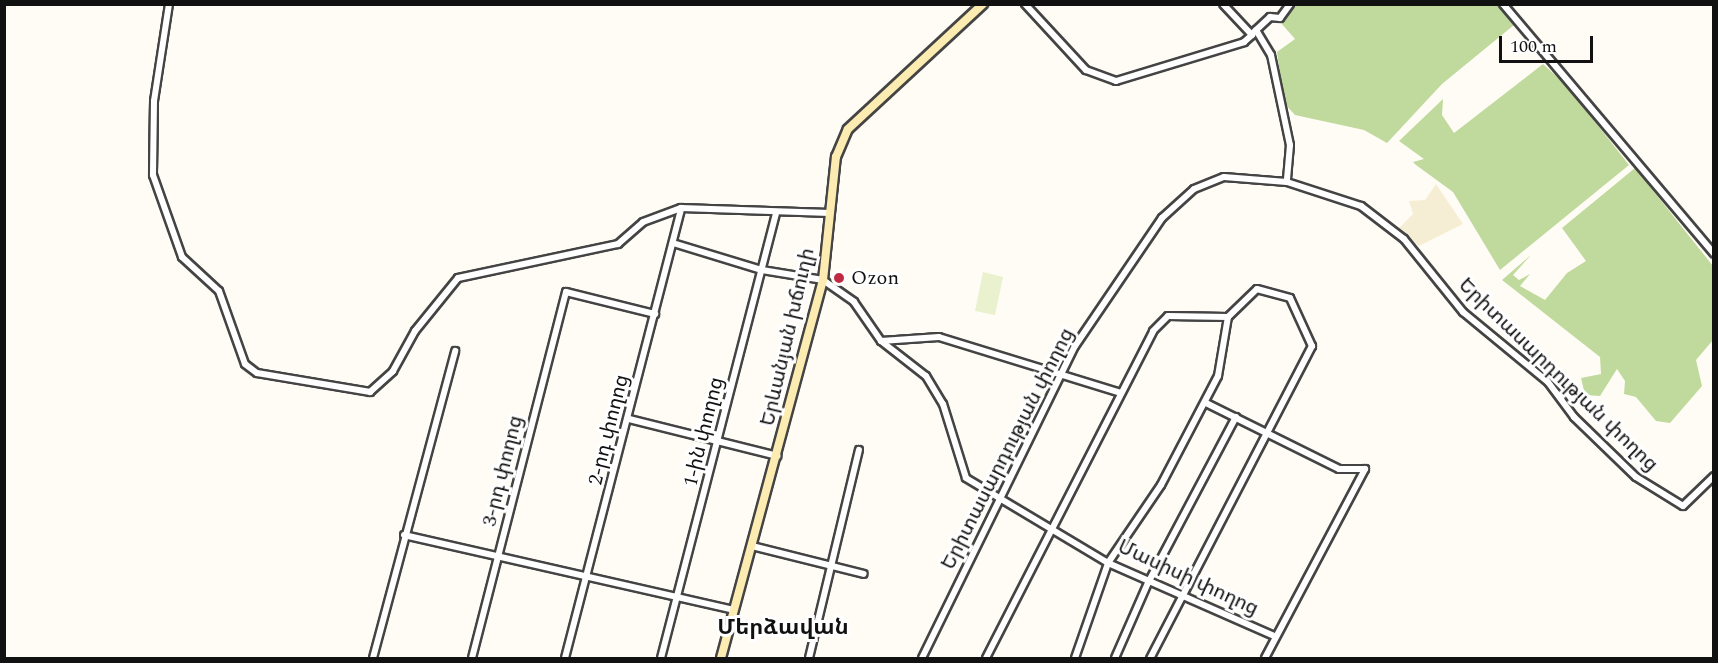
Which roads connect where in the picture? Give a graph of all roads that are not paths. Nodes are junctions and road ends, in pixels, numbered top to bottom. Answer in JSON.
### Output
{"nodes":[{"id":1,"x":169,"y":4,"type":"edge"},
{"id":2,"x":983,"y":4,"type":"edge"},
{"id":3,"x":1025,"y":4,"type":"edge"},
{"id":4,"x":1223,"y":4,"type":"edge"},
{"id":5,"x":1290,"y":4,"type":"edge"},
{"id":6,"x":1503,"y":4,"type":"edge"},
{"id":7,"x":1254,"y":32,"type":"junction"},
{"id":8,"x":1287,"y":182,"type":"junction"},
{"id":9,"x":681,"y":208,"type":"junction"},
{"id":10,"x":776,"y":213,"type":"junction"},
{"id":11,"x":830,"y":213,"type":"junction"},
{"id":12,"x":673,"y":243,"type":"junction"},
{"id":13,"x":1713,"y":254,"type":"edge"},
{"id":14,"x":762,"y":270,"type":"junction"},
{"id":15,"x":823,"y":280,"type":"junction"},
{"id":16,"x":655,"y":314,"type":"junction"},
{"id":17,"x":1228,"y":317,"type":"junction"},
{"id":18,"x":881,"y":341,"type":"junction"},
{"id":19,"x":455,"y":351,"type":"dead end"},
{"id":20,"x":1060,"y":371,"type":"junction"},
{"id":21,"x":1121,"y":393,"type":"junction"},
{"id":22,"x":1206,"y":403,"type":"junction"},
{"id":23,"x":1236,"y":417,"type":"junction"},
{"id":24,"x":629,"y":419,"type":"junction"},
{"id":25,"x":1269,"y":430,"type":"junction"},
{"id":26,"x":719,"y":441,"type":"junction"},
{"id":27,"x":859,"y":450,"type":"dead end"},
{"id":28,"x":777,"y":456,"type":"junction"},
{"id":29,"x":1713,"y":476,"type":"edge"},
{"id":30,"x":1000,"y":501,"type":"junction"},
{"id":31,"x":1054,"y":530,"type":"junction"},
{"id":32,"x":404,"y":535,"type":"junction"},
{"id":33,"x":752,"y":546,"type":"junction"},
{"id":34,"x":499,"y":556,"type":"junction"},
{"id":35,"x":1108,"y":563,"type":"junction"},
{"id":36,"x":830,"y":567,"type":"junction"},
{"id":37,"x":864,"y":574,"type":"dead end"},
{"id":38,"x":590,"y":577,"type":"junction"},
{"id":39,"x":1152,"y":579,"type":"junction"},
{"id":40,"x":1182,"y":591,"type":"junction"},
{"id":41,"x":679,"y":596,"type":"junction"},
{"id":42,"x":734,"y":610,"type":"junction"},
{"id":43,"x":1274,"y":636,"type":"junction"},
{"id":44,"x":373,"y":658,"type":"edge"},
{"id":45,"x":472,"y":658,"type":"edge"},
{"id":46,"x":565,"y":658,"type":"edge"},
{"id":47,"x":661,"y":658,"type":"edge"},
{"id":48,"x":721,"y":658,"type":"edge"},
{"id":49,"x":809,"y":658,"type":"edge"},
{"id":50,"x":922,"y":658,"type":"edge"},
{"id":51,"x":986,"y":658,"type":"edge"},
{"id":52,"x":1075,"y":658,"type":"edge"},
{"id":53,"x":1115,"y":658,"type":"edge"},
{"id":54,"x":1150,"y":658,"type":"edge"},
{"id":55,"x":1265,"y":658,"type":"edge"}],
"edges":[{"from":1,"to":9,"type":"street"},
{"from":2,"to":11,"type":"main road","name":"Երևանյան խճուղի"},
{"from":3,"to":7,"type":"street"},
{"from":4,"to":7,"type":"street"},
{"from":5,"to":7,"type":"street"},
{"from":6,"to":13,"type":"street"},
{"from":7,"to":8,"type":"street"},
{"from":8,"to":20,"type":"street","name":"Երիտասարդության փողոց"},
{"from":8,"to":29,"type":"street","name":"Երիտասարդության փողոց"},
{"from":9,"to":10,"type":"street"},
{"from":9,"to":12,"type":"street","name":"2-րդ փողոց"},
{"from":10,"to":11,"type":"street"},
{"from":10,"to":14,"type":"street","name":"1-ին փողոց"},
{"from":11,"to":15,"type":"main road","name":"Երևանյան խճուղի"},
{"from":12,"to":14,"type":"street"},
{"from":12,"to":16,"type":"street","name":"2-րդ փողոց"},
{"from":14,"to":15,"type":"street"},
{"from":14,"to":26,"type":"street","name":"1-ին փողոց"},
{"from":15,"to":18,"type":"street","name":"Մասիսի փողոց"},
{"from":15,"to":28,"type":"main road","name":"Երևանյան խճուղի"},
{"from":16,"to":24,"type":"street","name":"2-րդ փողոց"},
{"from":16,"to":34,"type":"street","name":"3-րդ փողոց"},
{"from":17,"to":21,"type":"street"},
{"from":17,"to":22,"type":"street"},
{"from":17,"to":25,"type":"street"},
{"from":18,"to":20,"type":"street"},
{"from":18,"to":30,"type":"street","name":"Մասիսի փողոց"},
{"from":19,"to":32,"type":"street"},
{"from":20,"to":21,"type":"street"},
{"from":20,"to":30,"type":"street","name":"Երիտասարդության փողոց"},
{"from":21,"to":31,"type":"street"},
{"from":22,"to":23,"type":"street"},
{"from":22,"to":35,"type":"street"},
{"from":23,"to":25,"type":"street"},
{"from":23,"to":39,"type":"street"},
{"from":24,"to":26,"type":"street"},
{"from":24,"to":38,"type":"street","name":"2-րդ փողոց"},
{"from":25,"to":40,"type":"street"},
{"from":25,"to":43,"type":"street"},
{"from":26,"to":28,"type":"street"},
{"from":26,"to":41,"type":"street","name":"1-ին փողոց"},
{"from":27,"to":36,"type":"street"},
{"from":28,"to":33,"type":"main road","name":"Երևանյան խճուղի"},
{"from":30,"to":31,"type":"street","name":"Մասիսի փողոց"},
{"from":30,"to":50,"type":"street","name":"Երիտասարդության փողոց"},
{"from":31,"to":35,"type":"street","name":"Մասիսի փողոց"},
{"from":31,"to":51,"type":"street"},
{"from":32,"to":34,"type":"street"},
{"from":32,"to":44,"type":"street"},
{"from":33,"to":36,"type":"street"},
{"from":33,"to":42,"type":"main road","name":"Երևանյան խճուղի"},
{"from":34,"to":38,"type":"street"},
{"from":34,"to":45,"type":"street","name":"3-րդ փողոց"},
{"from":35,"to":39,"type":"street","name":"Մասիսի փողոց"},
{"from":35,"to":52,"type":"street"},
{"from":36,"to":37,"type":"street"},
{"from":36,"to":49,"type":"street"},
{"from":38,"to":41,"type":"street"},
{"from":38,"to":46,"type":"street","name":"2-րդ փողոց"},
{"from":39,"to":40,"type":"street","name":"Մասիսի փողոց"},
{"from":39,"to":53,"type":"street"},
{"from":40,"to":43,"type":"street","name":"Մասիսի փողոց"},
{"from":40,"to":54,"type":"street"},
{"from":41,"to":42,"type":"street"},
{"from":41,"to":47,"type":"street","name":"1-ին փողոց"},
{"from":42,"to":48,"type":"main road","name":"Երևանյան խճուղի"},
{"from":43,"to":55,"type":"street"}]}
